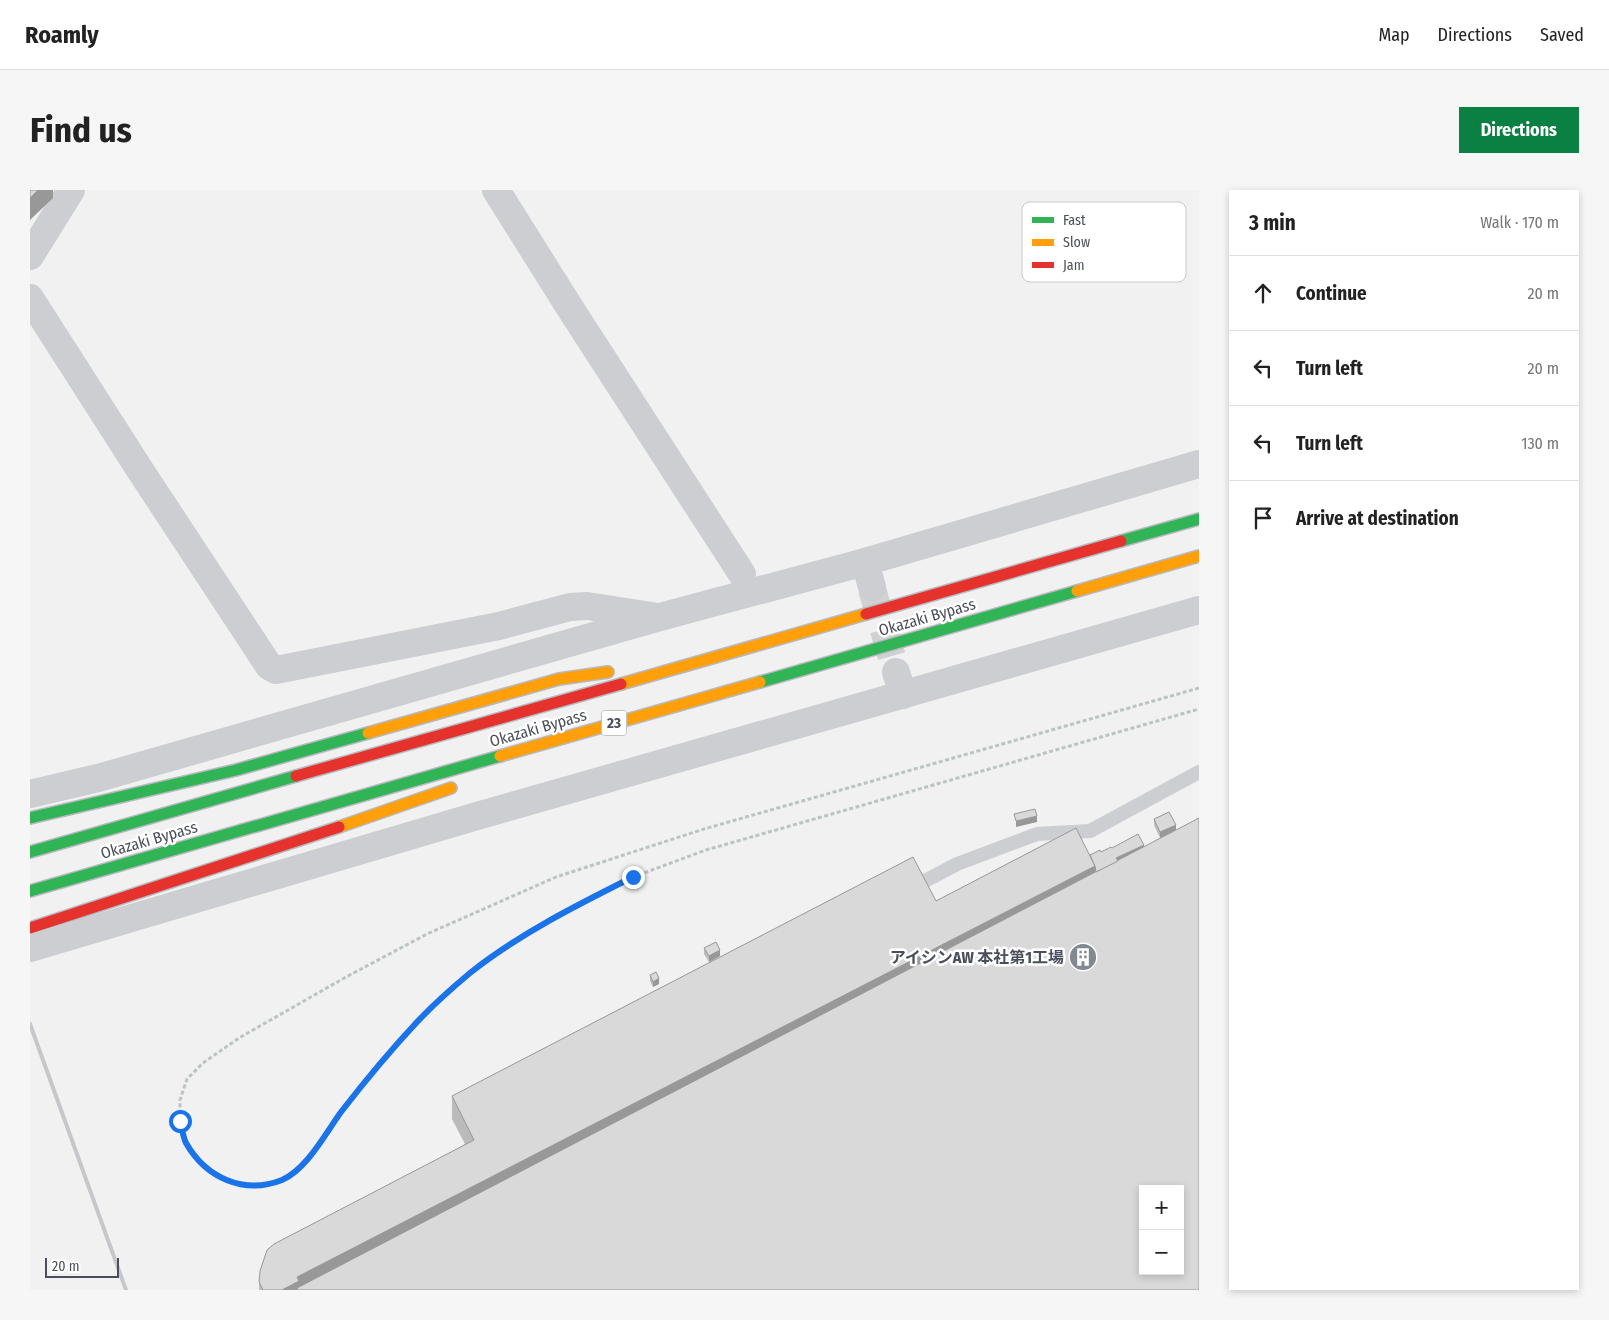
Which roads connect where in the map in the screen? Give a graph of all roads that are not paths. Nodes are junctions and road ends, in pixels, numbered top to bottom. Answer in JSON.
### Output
{"nodes":[{"id":1,"x":71,"y":190,"type":"edge"},
{"id":2,"x":496,"y":190,"type":"edge"},
{"id":3,"x":30,"y":256,"type":"edge"},
{"id":4,"x":30,"y":298,"type":"edge"},
{"id":5,"x":1199,"y":464,"type":"edge"},
{"id":6,"x":1199,"y":519,"type":"edge"},
{"id":7,"x":1199,"y":556,"type":"edge"},
{"id":8,"x":742,"y":574,"type":"dead end"},
{"id":9,"x":1199,"y":610,"type":"edge"},
{"id":10,"x":660,"y":617,"type":"junction"},
{"id":11,"x":702,"y":659,"type":"junction"},
{"id":12,"x":635,"y":668,"type":"dead end"},
{"id":13,"x":616,"y":671,"type":"dead end"},
{"id":14,"x":582,"y":732,"type":"junction"},
{"id":15,"x":504,"y":768,"type":"dead end"},
{"id":16,"x":1199,"y":772,"type":"edge"},
{"id":17,"x":458,"y":785,"type":"dead end"},
{"id":18,"x":30,"y":794,"type":"edge"},
{"id":19,"x":30,"y":818,"type":"edge"},
{"id":20,"x":30,"y":852,"type":"edge"},
{"id":21,"x":923,"y":882,"type":"edge"},
{"id":22,"x":30,"y":891,"type":"edge"},
{"id":23,"x":33,"y":937,"type":"edge"}],
"edges":[{"from":1,"to":3,"type":"street"},
{"from":2,"to":8,"type":"street"},
{"from":4,"to":10,"type":"street"},
{"from":5,"to":10,"type":"street"},
{"from":6,"to":11,"type":"highway","name":"Okazaki Bypass","number":"23"},
{"from":7,"to":14,"type":"highway","name":"Okazaki Bypass","number":"23"},
{"from":9,"to":23,"type":"street"},
{"from":10,"to":18,"type":"street"},
{"from":11,"to":12,"type":"highway","number":"23"},
{"from":11,"to":20,"type":"highway","name":"Okazaki Bypass","number":"23"},
{"from":13,"to":19,"type":"highway"},
{"from":14,"to":15,"type":"highway","number":"23"},
{"from":14,"to":22,"type":"highway","name":"Okazaki Bypass","number":"23"},
{"from":16,"to":21,"type":"lane"},
{"from":17,"to":23,"type":"highway"}]}
